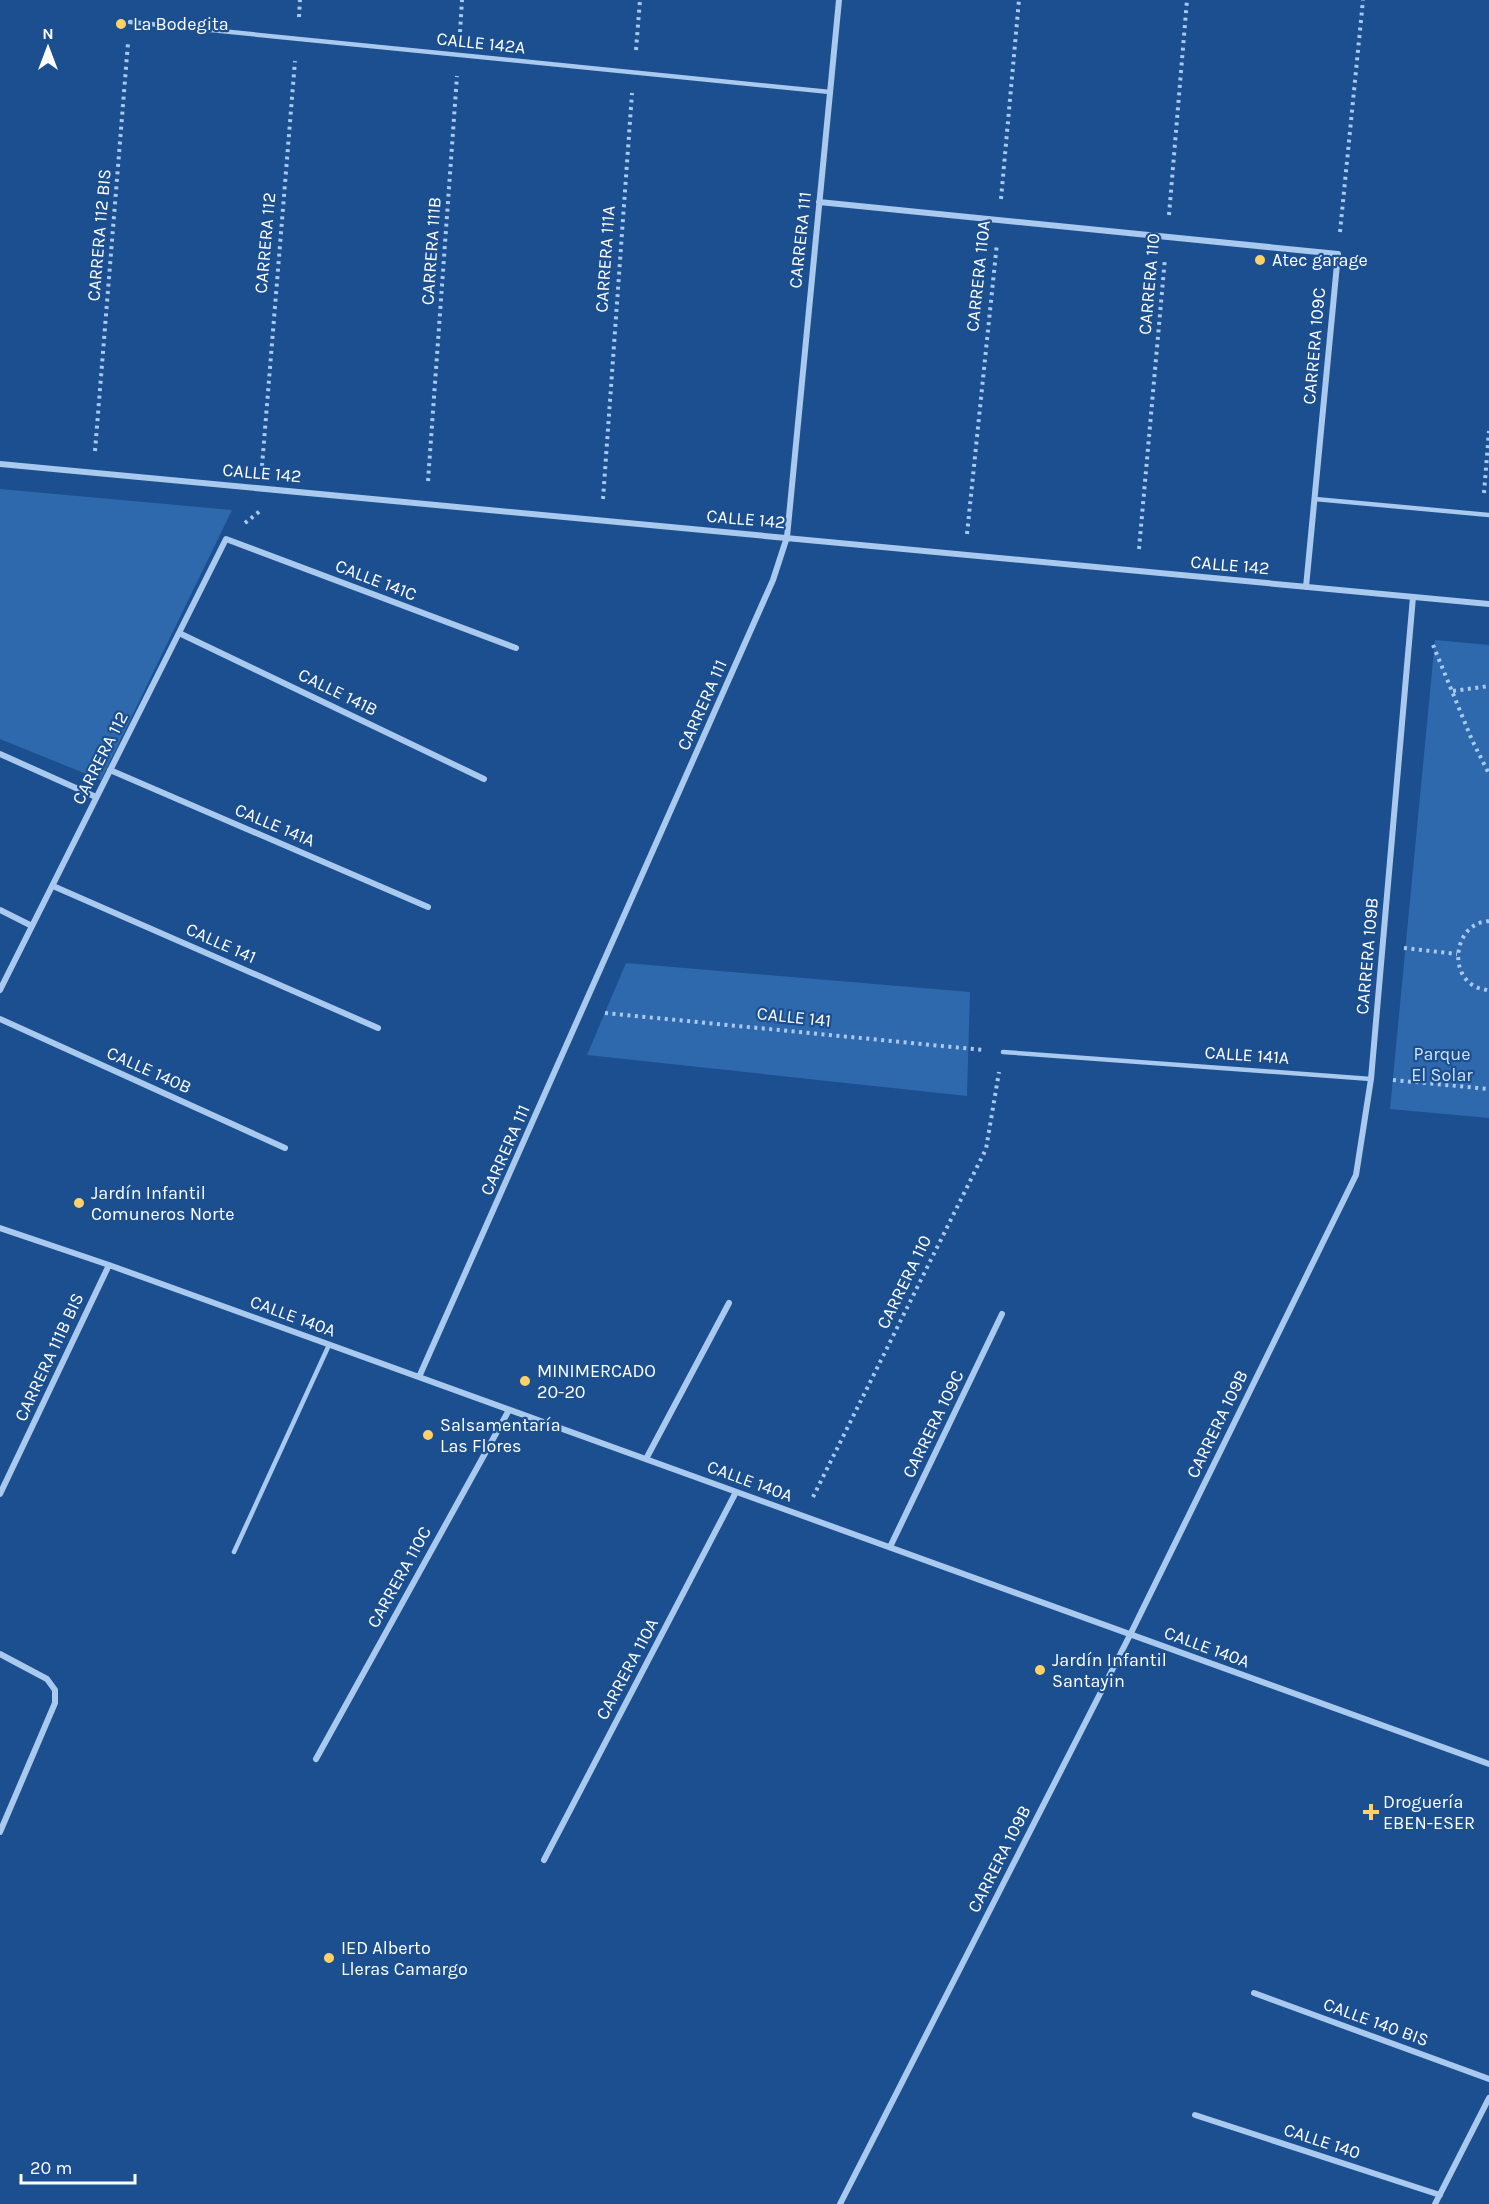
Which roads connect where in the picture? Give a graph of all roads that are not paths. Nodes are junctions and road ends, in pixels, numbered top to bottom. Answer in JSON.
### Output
{"nodes":[{"id":1,"x":839,"y":0,"type":"edge"},
{"id":2,"x":130,"y":22,"type":"road end"},
{"id":3,"x":830,"y":92,"type":"junction"},
{"id":4,"x":819,"y":202,"type":"junction"},
{"id":5,"x":0,"y":464,"type":"edge"},
{"id":6,"x":1315,"y":499,"type":"junction"},
{"id":7,"x":1489,"y":515,"type":"edge"},
{"id":8,"x":787,"y":537,"type":"junction"},
{"id":9,"x":226,"y":539,"type":"joint"},
{"id":10,"x":1306,"y":587,"type":"junction"},
{"id":11,"x":1413,"y":597,"type":"junction"},
{"id":12,"x":1489,"y":604,"type":"edge"},
{"id":13,"x":179,"y":633,"type":"junction"},
{"id":14,"x":516,"y":648,"type":"dead end"},
{"id":15,"x":0,"y":754,"type":"edge"},
{"id":16,"x":110,"y":770,"type":"junction"},
{"id":17,"x":484,"y":779,"type":"dead end"},
{"id":18,"x":96,"y":797,"type":"junction"},
{"id":19,"x":52,"y":886,"type":"junction"},
{"id":20,"x":428,"y":907,"type":"dead end"},
{"id":21,"x":0,"y":910,"type":"edge"},
{"id":22,"x":32,"y":926,"type":"junction"},
{"id":23,"x":0,"y":990,"type":"edge"},
{"id":24,"x":0,"y":1019,"type":"edge"},
{"id":25,"x":378,"y":1028,"type":"dead end"},
{"id":26,"x":1003,"y":1052,"type":"road end"},
{"id":27,"x":1371,"y":1078,"type":"junction"},
{"id":28,"x":285,"y":1148,"type":"dead end"},
{"id":29,"x":0,"y":1228,"type":"edge"},
{"id":30,"x":109,"y":1265,"type":"junction"},
{"id":31,"x":729,"y":1303,"type":"dead end"},
{"id":32,"x":1002,"y":1314,"type":"dead end"},
{"id":33,"x":329,"y":1345,"type":"junction"},
{"id":34,"x":419,"y":1377,"type":"junction"},
{"id":35,"x":510,"y":1410,"type":"junction"},
{"id":36,"x":645,"y":1459,"type":"junction"},
{"id":37,"x":736,"y":1492,"type":"junction"},
{"id":38,"x":0,"y":1494,"type":"edge"},
{"id":39,"x":890,"y":1547,"type":"junction"},
{"id":40,"x":234,"y":1552,"type":"dead end"},
{"id":41,"x":1130,"y":1635,"type":"junction"},
{"id":42,"x":0,"y":1654,"type":"edge"},
{"id":43,"x":316,"y":1759,"type":"dead end"},
{"id":44,"x":1489,"y":1764,"type":"edge"},
{"id":45,"x":0,"y":1832,"type":"edge"},
{"id":46,"x":544,"y":1860,"type":"dead end"},
{"id":47,"x":1254,"y":1993,"type":"dead end"},
{"id":48,"x":1489,"y":2079,"type":"edge"},
{"id":49,"x":1489,"y":2098,"type":"edge"},
{"id":50,"x":1195,"y":2115,"type":"dead end"},
{"id":51,"x":1440,"y":2195,"type":"junction"},
{"id":52,"x":840,"y":2204,"type":"edge"},
{"id":53,"x":1435,"y":2204,"type":"edge"}],
"edges":[{"from":1,"to":3,"type":"street","name":"CARRERA 111"},
{"from":2,"to":3,"type":"lane","name":"CALLE 142A"},
{"from":3,"to":4,"type":"street","name":"CARRERA 111"},
{"from":4,"to":6,"type":"street","name":"CARRERA 109C"},
{"from":4,"to":8,"type":"street","name":"CARRERA 111"},
{"from":5,"to":8,"type":"street","name":"CALLE 142"},
{"from":6,"to":7,"type":"lane"},
{"from":6,"to":10,"type":"street","name":"CARRERA 109C"},
{"from":8,"to":10,"type":"street","name":"CALLE 142"},
{"from":8,"to":34,"type":"street","name":"CARRERA 111"},
{"from":9,"to":13,"type":"street","name":"CARRERA 112"},
{"from":9,"to":14,"type":"street","name":"CALLE 141C"},
{"from":10,"to":11,"type":"street","name":"CALLE 142"},
{"from":11,"to":12,"type":"street","name":"CALLE 142"},
{"from":11,"to":27,"type":"street","name":"CARRERA 109B"},
{"from":13,"to":16,"type":"street","name":"CARRERA 112"},
{"from":13,"to":17,"type":"street","name":"CALLE 141B"},
{"from":15,"to":18,"type":"street"},
{"from":16,"to":18,"type":"street","name":"CARRERA 112"},
{"from":16,"to":20,"type":"street","name":"CALLE 141A"},
{"from":18,"to":19,"type":"street","name":"CARRERA 112"},
{"from":19,"to":22,"type":"street","name":"CARRERA 112"},
{"from":19,"to":25,"type":"street","name":"CALLE 141"},
{"from":21,"to":22,"type":"street"},
{"from":22,"to":23,"type":"street","name":"CARRERA 112"},
{"from":24,"to":28,"type":"street","name":"CALLE 140B"},
{"from":26,"to":27,"type":"lane","name":"CALLE 141A"},
{"from":27,"to":41,"type":"street","name":"CARRERA 109B"},
{"from":29,"to":30,"type":"street","name":"CALLE 140A"},
{"from":30,"to":33,"type":"street","name":"CALLE 140A"},
{"from":30,"to":38,"type":"street","name":"CARRERA 111B BIS"},
{"from":31,"to":36,"type":"street"},
{"from":32,"to":39,"type":"street","name":"CARRERA 109C"},
{"from":33,"to":34,"type":"street","name":"CALLE 140A"},
{"from":33,"to":40,"type":"lane"},
{"from":34,"to":35,"type":"street","name":"CALLE 140A"},
{"from":35,"to":36,"type":"street","name":"CALLE 140A"},
{"from":35,"to":43,"type":"street","name":"CARRERA 110C"},
{"from":36,"to":37,"type":"street","name":"CALLE 140A"},
{"from":37,"to":39,"type":"street","name":"CALLE 140A"},
{"from":37,"to":46,"type":"street","name":"CARRERA 110A"},
{"from":39,"to":41,"type":"street","name":"CALLE 140A"},
{"from":41,"to":44,"type":"street","name":"CALLE 140A"},
{"from":41,"to":52,"type":"street","name":"CARRERA 109B"},
{"from":42,"to":45,"type":"street"},
{"from":47,"to":48,"type":"street","name":"CALLE 140 BIS"},
{"from":49,"to":51,"type":"street"},
{"from":50,"to":51,"type":"street","name":"CALLE 140"},
{"from":51,"to":53,"type":"street"}]}
